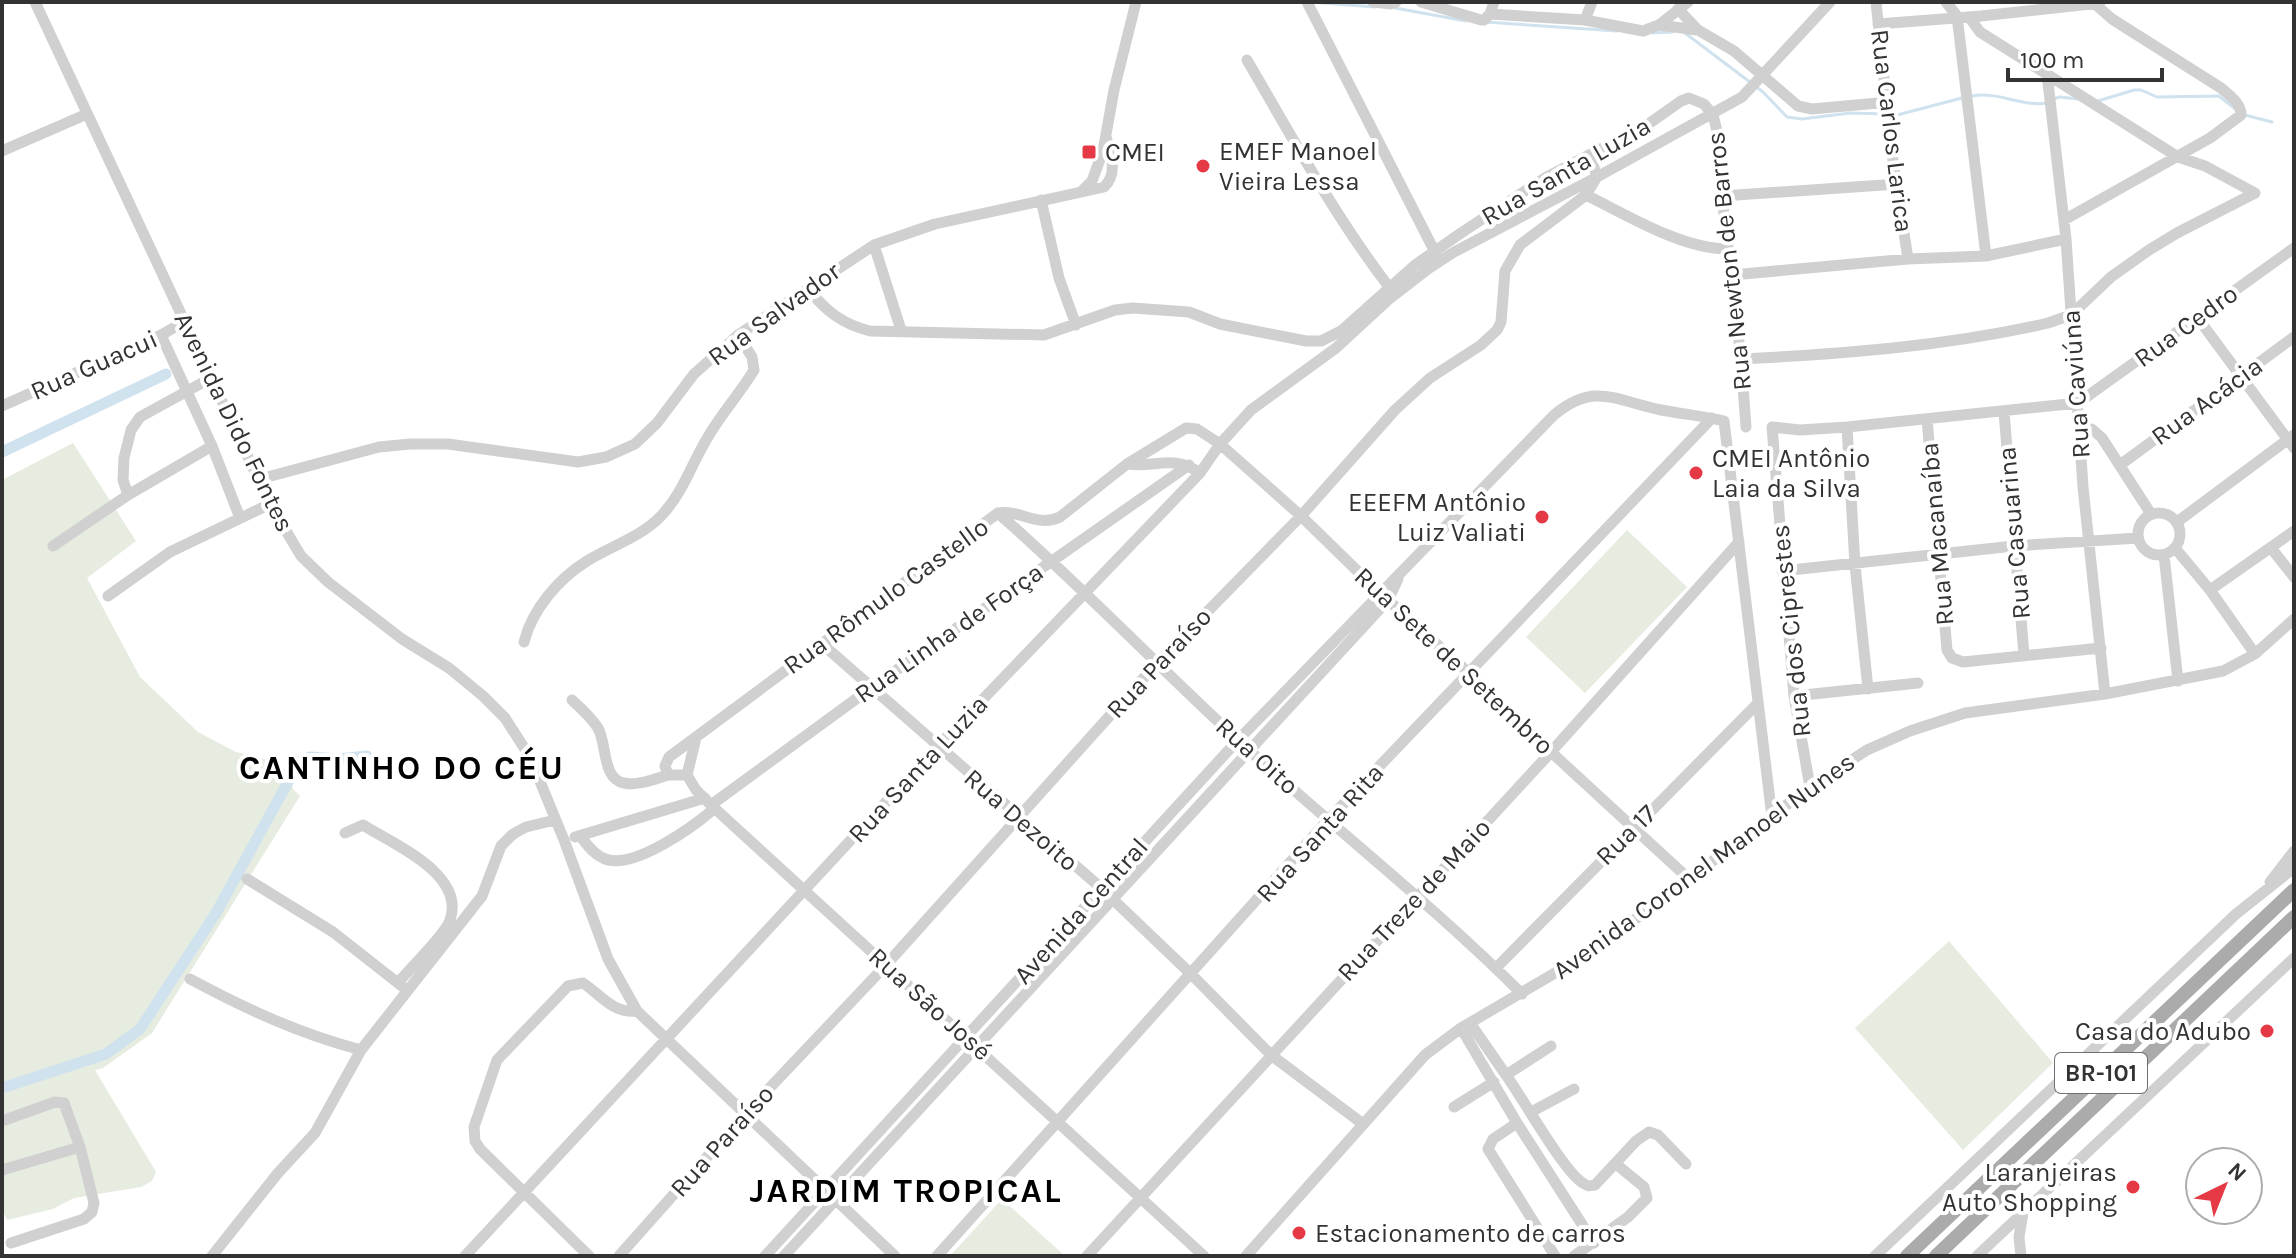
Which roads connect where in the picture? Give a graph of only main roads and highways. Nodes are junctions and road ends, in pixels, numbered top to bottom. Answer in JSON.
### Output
{"nodes":[{"id":1,"x":2294,"y":890,"type":"edge"},
{"id":2,"x":2294,"y":917,"type":"edge"},
{"id":3,"x":1907,"y":1256,"type":"edge"},
{"id":4,"x":1936,"y":1256,"type":"edge"}],
"edges":[{"from":1,"to":3,"type":"main road","number":"BR-101"},
{"from":2,"to":4,"type":"main road","number":"BR-101"}]}
